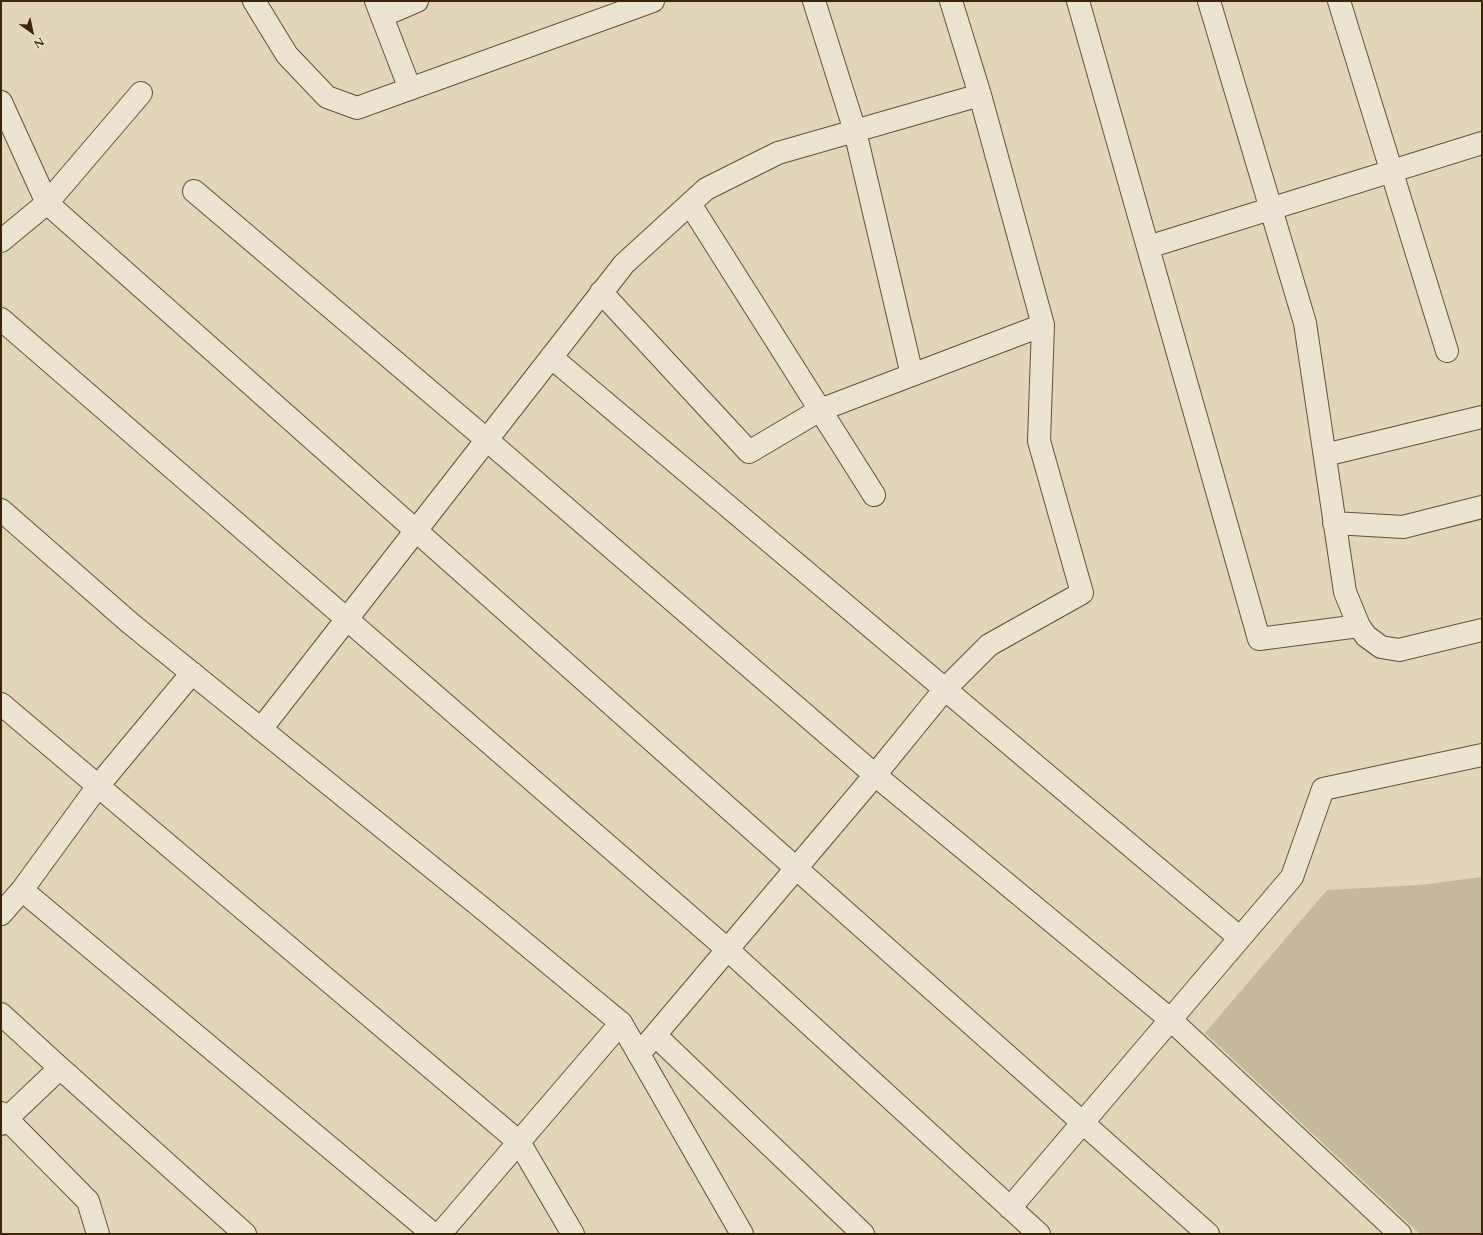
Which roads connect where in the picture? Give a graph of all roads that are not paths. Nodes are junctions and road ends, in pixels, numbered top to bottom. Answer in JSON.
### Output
{"nodes":[{"id":1,"x":254,"y":1,"type":"edge"},
{"id":2,"x":417,"y":1,"type":"edge"},
{"id":3,"x":653,"y":1,"type":"edge"},
{"id":4,"x":814,"y":1,"type":"edge"},
{"id":5,"x":952,"y":1,"type":"edge"},
{"id":6,"x":1078,"y":1,"type":"edge"},
{"id":7,"x":1209,"y":1,"type":"edge"},
{"id":8,"x":1339,"y":1,"type":"edge"},
{"id":9,"x":379,"y":9,"type":"edge"},
{"id":10,"x":410,"y":89,"type":"junction"},
{"id":11,"x":141,"y":93,"type":"dead end"},
{"id":12,"x":980,"y":95,"type":"junction"},
{"id":13,"x":1,"y":102,"type":"edge"},
{"id":14,"x":855,"y":131,"type":"junction"},
{"id":15,"x":1482,"y":143,"type":"edge"},
{"id":16,"x":1392,"y":171,"type":"junction"},
{"id":17,"x":194,"y":191,"type":"dead end"},
{"id":18,"x":48,"y":203,"type":"junction"},
{"id":19,"x":690,"y":204,"type":"junction"},
{"id":20,"x":1271,"y":208,"type":"junction"},
{"id":21,"x":1,"y":241,"type":"edge"},
{"id":22,"x":1148,"y":247,"type":"junction"},
{"id":23,"x":601,"y":292,"type":"junction"},
{"id":24,"x":1,"y":319,"type":"edge"},
{"id":25,"x":1043,"y":325,"type":"junction"},
{"id":26,"x":1447,"y":351,"type":"dead end"},
{"id":27,"x":551,"y":357,"type":"junction"},
{"id":28,"x":912,"y":375,"type":"junction"},
{"id":29,"x":820,"y":410,"type":"junction"},
{"id":30,"x":1482,"y":417,"type":"edge"},
{"id":31,"x":486,"y":440,"type":"junction"},
{"id":32,"x":1325,"y":455,"type":"junction"},
{"id":33,"x":874,"y":495,"type":"dead end"},
{"id":34,"x":1482,"y":507,"type":"edge"},
{"id":35,"x":1,"y":510,"type":"edge"},
{"id":36,"x":1334,"y":523,"type":"junction"},
{"id":37,"x":416,"y":530,"type":"junction"},
{"id":38,"x":347,"y":619,"type":"junction"},
{"id":39,"x":1359,"y":626,"type":"junction"},
{"id":40,"x":1482,"y":630,"type":"edge"},
{"id":41,"x":192,"y":673,"type":"junction"},
{"id":42,"x":944,"y":689,"type":"junction"},
{"id":43,"x":1,"y":704,"type":"edge"},
{"id":44,"x":261,"y":729,"type":"junction"},
{"id":45,"x":1482,"y":755,"type":"edge"},
{"id":46,"x":875,"y":775,"type":"junction"},
{"id":47,"x":98,"y":786,"type":"junction"},
{"id":48,"x":796,"y":868,"type":"junction"},
{"id":49,"x":22,"y":890,"type":"junction"},
{"id":50,"x":1,"y":914,"type":"edge"},
{"id":51,"x":1240,"y":938,"type":"junction"},
{"id":52,"x":727,"y":949,"type":"junction"},
{"id":53,"x":1,"y":1014,"type":"edge"},
{"id":54,"x":1171,"y":1020,"type":"junction"},
{"id":55,"x":621,"y":1023,"type":"junction"},
{"id":56,"x":655,"y":1035,"type":"junction"},
{"id":57,"x":639,"y":1054,"type":"junction"},
{"id":58,"x":60,"y":1068,"type":"junction"},
{"id":59,"x":3,"y":1119,"type":"edge"},
{"id":60,"x":1083,"y":1123,"type":"junction"},
{"id":61,"x":519,"y":1142,"type":"junction"},
{"id":62,"x":1010,"y":1208,"type":"junction"},
{"id":63,"x":98,"y":1234,"type":"edge"},
{"id":64,"x":245,"y":1234,"type":"edge"},
{"id":65,"x":433,"y":1234,"type":"edge"},
{"id":66,"x":440,"y":1234,"type":"edge"},
{"id":67,"x":573,"y":1234,"type":"edge"},
{"id":68,"x":742,"y":1234,"type":"edge"},
{"id":69,"x":863,"y":1234,"type":"edge"},
{"id":70,"x":1039,"y":1234,"type":"edge"},
{"id":71,"x":1208,"y":1234,"type":"edge"},
{"id":72,"x":1400,"y":1234,"type":"edge"}],
"edges":[{"from":1,"to":10,"type":"street"},
{"from":2,"to":9,"type":"street"},
{"from":3,"to":10,"type":"street"},
{"from":4,"to":14,"type":"street"},
{"from":5,"to":12,"type":"street"},
{"from":6,"to":22,"type":"street"},
{"from":7,"to":20,"type":"street"},
{"from":8,"to":16,"type":"street"},
{"from":9,"to":10,"type":"street"},
{"from":11,"to":18,"type":"street"},
{"from":12,"to":14,"type":"street"},
{"from":12,"to":25,"type":"street"},
{"from":13,"to":18,"type":"street"},
{"from":14,"to":19,"type":"street"},
{"from":14,"to":28,"type":"street"},
{"from":15,"to":16,"type":"street"},
{"from":16,"to":20,"type":"street"},
{"from":16,"to":26,"type":"street"},
{"from":17,"to":31,"type":"street"},
{"from":18,"to":21,"type":"street"},
{"from":18,"to":37,"type":"street"},
{"from":19,"to":23,"type":"street"},
{"from":19,"to":29,"type":"street"},
{"from":20,"to":22,"type":"street"},
{"from":20,"to":32,"type":"street"},
{"from":22,"to":39,"type":"street"},
{"from":23,"to":27,"type":"street"},
{"from":23,"to":29,"type":"street"},
{"from":24,"to":38,"type":"street"},
{"from":25,"to":28,"type":"street"},
{"from":25,"to":42,"type":"street"},
{"from":27,"to":31,"type":"street"},
{"from":27,"to":42,"type":"street"},
{"from":28,"to":29,"type":"street"},
{"from":29,"to":33,"type":"street"},
{"from":30,"to":32,"type":"street"},
{"from":31,"to":37,"type":"street"},
{"from":31,"to":46,"type":"street"},
{"from":32,"to":36,"type":"street"},
{"from":34,"to":36,"type":"street"},
{"from":35,"to":41,"type":"street"},
{"from":36,"to":39,"type":"street"},
{"from":37,"to":38,"type":"street"},
{"from":37,"to":48,"type":"street"},
{"from":38,"to":44,"type":"street"},
{"from":38,"to":52,"type":"street"},
{"from":39,"to":40,"type":"street"},
{"from":41,"to":44,"type":"street"},
{"from":41,"to":47,"type":"street"},
{"from":42,"to":46,"type":"street"},
{"from":42,"to":51,"type":"street"},
{"from":43,"to":47,"type":"street"},
{"from":44,"to":55,"type":"street"},
{"from":45,"to":51,"type":"street"},
{"from":46,"to":48,"type":"street"},
{"from":46,"to":54,"type":"street"},
{"from":47,"to":49,"type":"street"},
{"from":47,"to":61,"type":"street"},
{"from":48,"to":52,"type":"street"},
{"from":48,"to":60,"type":"street"},
{"from":49,"to":50,"type":"street"},
{"from":49,"to":65,"type":"street"},
{"from":51,"to":54,"type":"street"},
{"from":52,"to":56,"type":"street"},
{"from":52,"to":62,"type":"street"},
{"from":53,"to":58,"type":"street"},
{"from":54,"to":60,"type":"street"},
{"from":54,"to":72,"type":"street"},
{"from":55,"to":57,"type":"street"},
{"from":55,"to":61,"type":"street"},
{"from":56,"to":57,"type":"street"},
{"from":56,"to":69,"type":"street"},
{"from":57,"to":68,"type":"street"},
{"from":58,"to":59,"type":"street"},
{"from":58,"to":64,"type":"street"},
{"from":59,"to":63,"type":"street"},
{"from":60,"to":62,"type":"street"},
{"from":60,"to":71,"type":"street"},
{"from":61,"to":66,"type":"street"},
{"from":61,"to":67,"type":"street"},
{"from":62,"to":70,"type":"street"}]}
